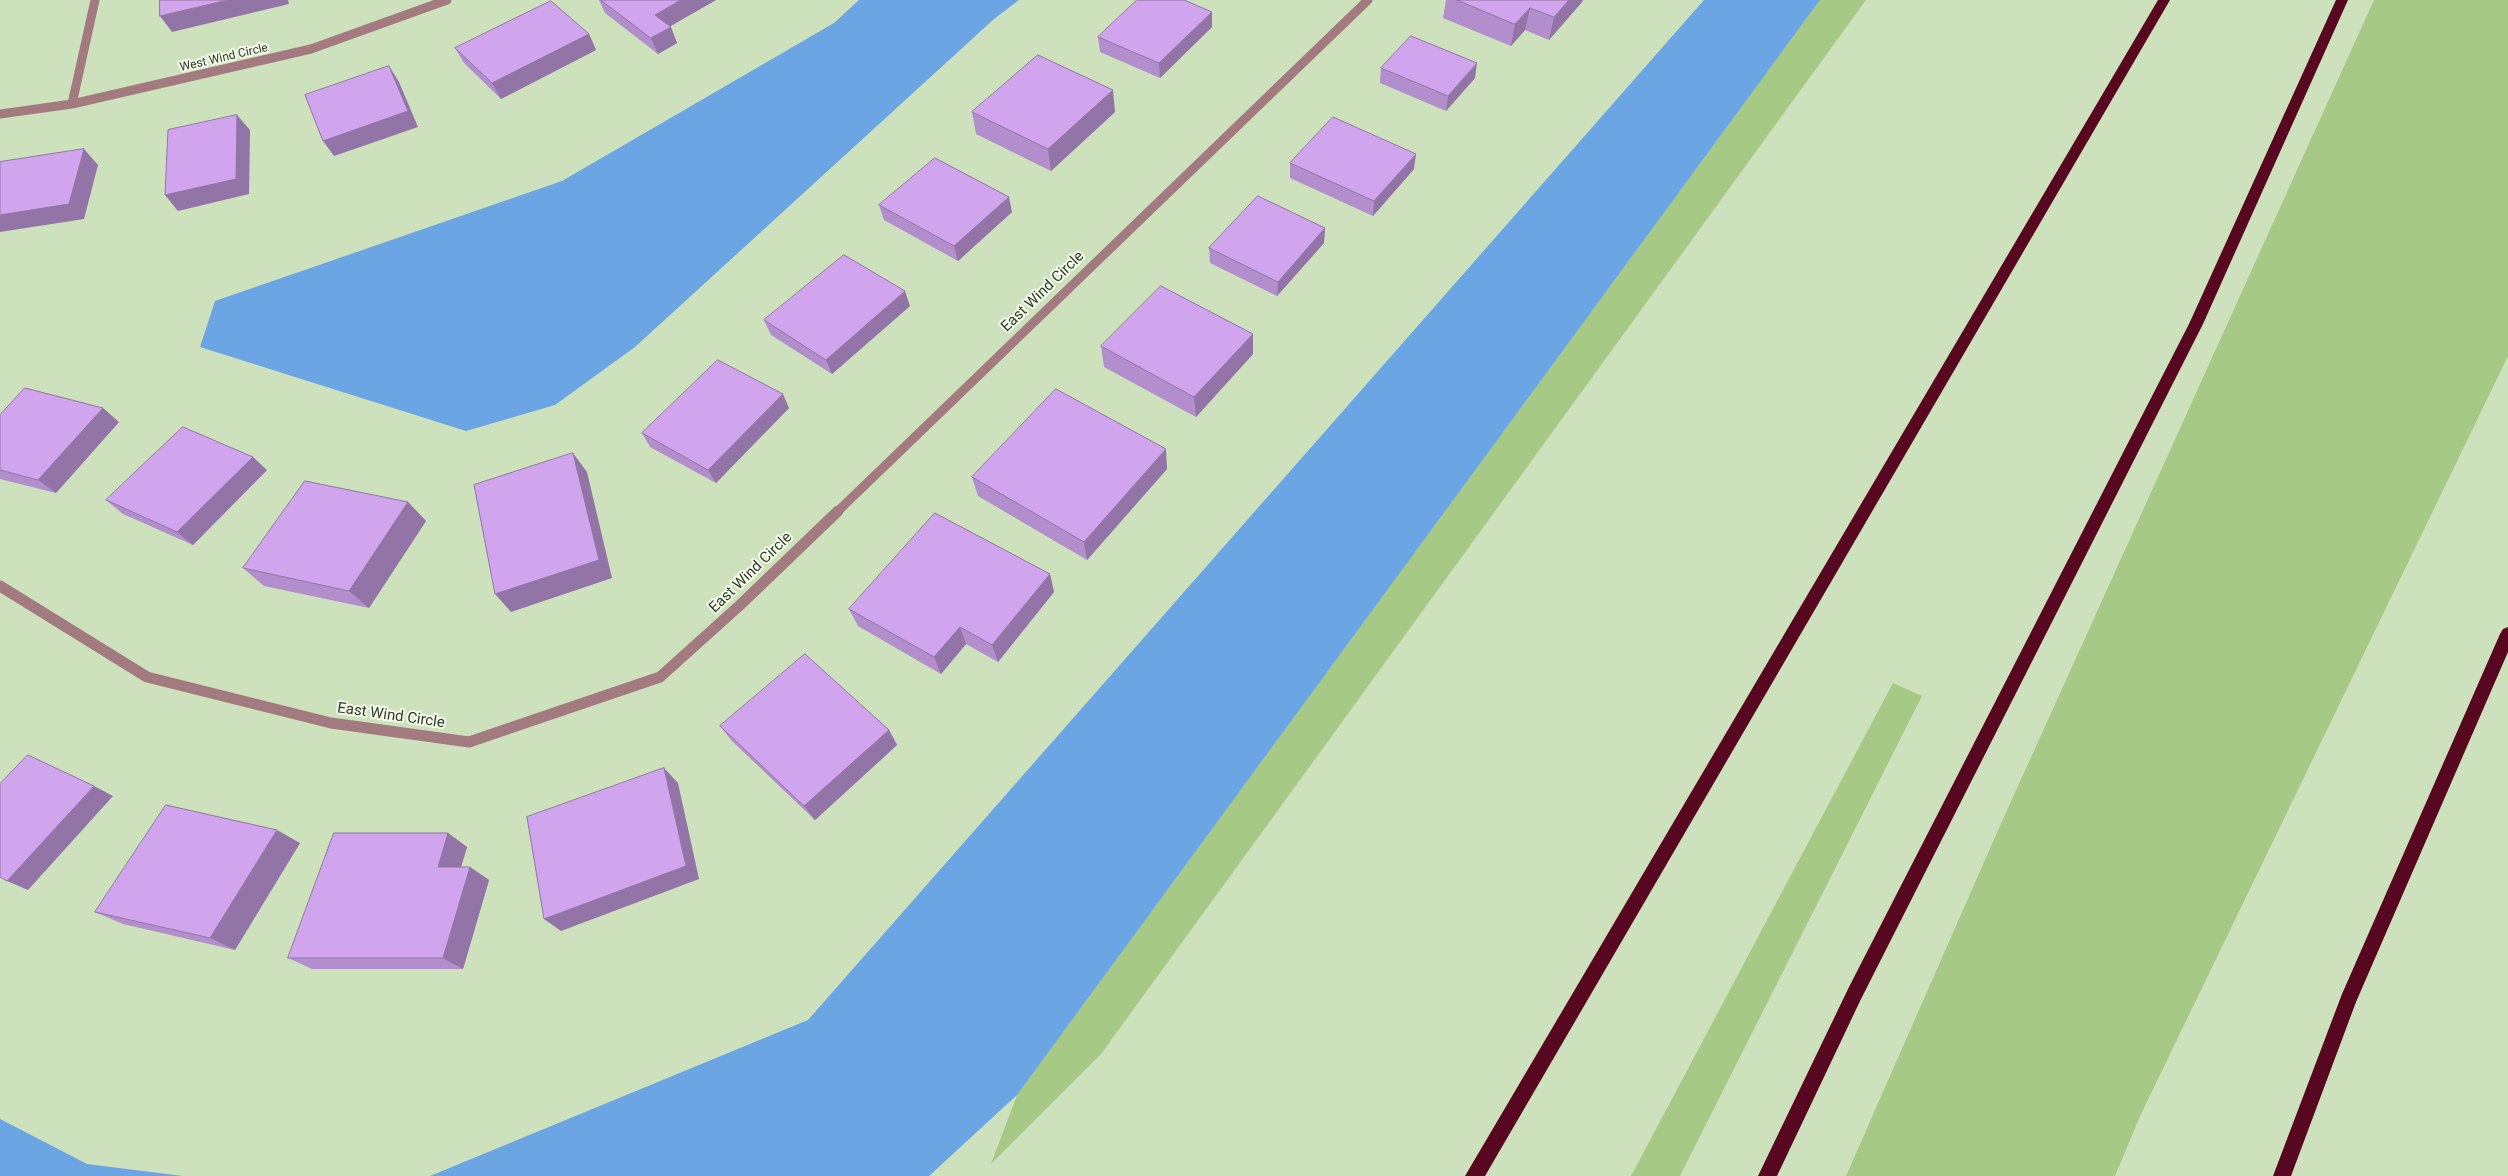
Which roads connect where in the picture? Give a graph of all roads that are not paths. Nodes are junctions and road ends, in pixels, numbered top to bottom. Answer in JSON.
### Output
{"nodes":[{"id":1,"x":95,"y":0,"type":"edge"},
{"id":2,"x":447,"y":0,"type":"edge"},
{"id":3,"x":1368,"y":0,"type":"edge"},
{"id":4,"x":2164,"y":0,"type":"edge"},
{"id":5,"x":2342,"y":0,"type":"edge"},
{"id":6,"x":72,"y":104,"type":"junction"},
{"id":7,"x":0,"y":114,"type":"edge"},
{"id":8,"x":0,"y":586,"type":"edge"},
{"id":9,"x":2508,"y":634,"type":"edge"},
{"id":10,"x":1474,"y":1176,"type":"edge"},
{"id":11,"x":1767,"y":1176,"type":"edge"},
{"id":12,"x":2282,"y":1176,"type":"edge"}],
"edges":[{"from":1,"to":6,"type":"street"},
{"from":2,"to":6,"type":"street","name":"West Wind Circle"},
{"from":3,"to":8,"type":"street","name":"East Wind Circle"},
{"from":4,"to":10,"type":"highway"},
{"from":5,"to":11,"type":"highway"},
{"from":6,"to":7,"type":"street","name":"West Wind Circle"},
{"from":9,"to":12,"type":"highway"}]}
